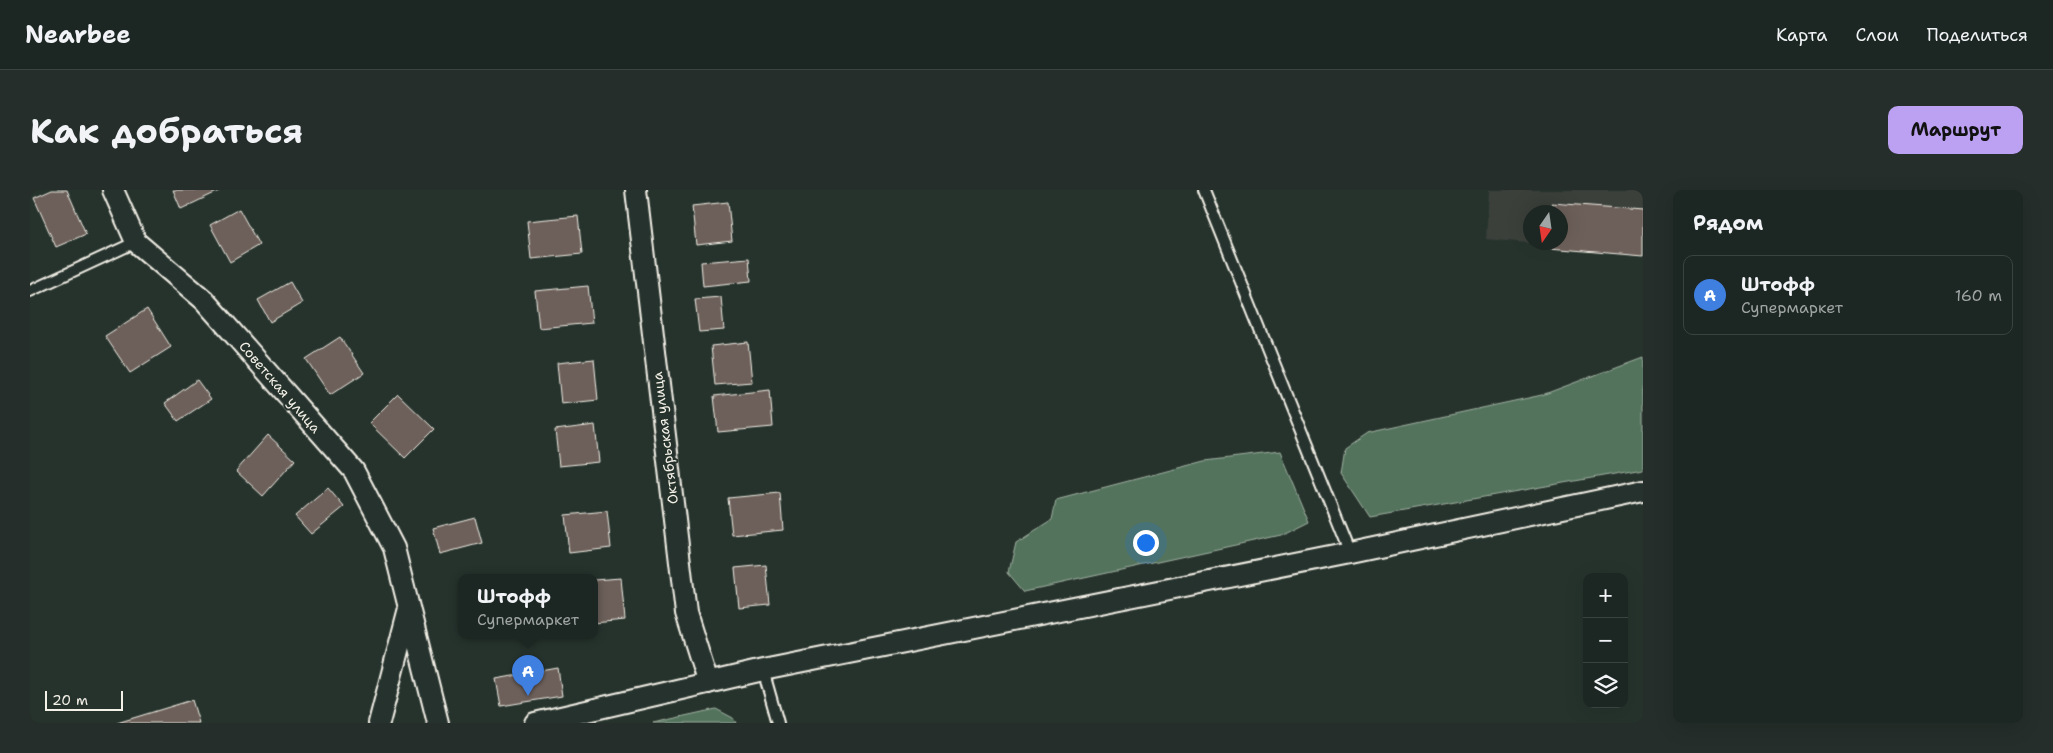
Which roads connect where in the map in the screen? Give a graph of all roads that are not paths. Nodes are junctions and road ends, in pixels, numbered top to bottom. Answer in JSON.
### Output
{"nodes":[{"id":1,"x":113,"y":190,"type":"edge"},
{"id":2,"x":636,"y":190,"type":"edge"},
{"id":3,"x":1204,"y":190,"type":"edge"},
{"id":4,"x":136,"y":242,"type":"junction"},
{"id":5,"x":30,"y":290,"type":"edge"},
{"id":6,"x":1643,"y":491,"type":"edge"},
{"id":7,"x":1350,"y":553,"type":"junction"},
{"id":8,"x":408,"y":610,"type":"junction"},
{"id":9,"x":763,"y":670,"type":"junction"},
{"id":10,"x":708,"y":683,"type":"junction"},
{"id":11,"x":379,"y":723,"type":"edge"},
{"id":12,"x":438,"y":723,"type":"edge"},
{"id":13,"x":535,"y":723,"type":"edge"},
{"id":14,"x":778,"y":723,"type":"edge"}],
"edges":[{"from":1,"to":4,"type":"street","name":"Советская улица"},
{"from":2,"to":10,"type":"street","name":"Октябрьская улица"},
{"from":3,"to":7,"type":"lane"},
{"from":4,"to":5,"type":"lane"},
{"from":4,"to":8,"type":"street","name":"Советская улица"},
{"from":6,"to":7,"type":"street"},
{"from":7,"to":9,"type":"street"},
{"from":8,"to":11,"type":"street","name":"Советская улица"},
{"from":8,"to":12,"type":"street","name":"Советская улица"},
{"from":9,"to":10,"type":"street"},
{"from":9,"to":14,"type":"lane"},
{"from":10,"to":13,"type":"street"}]}
